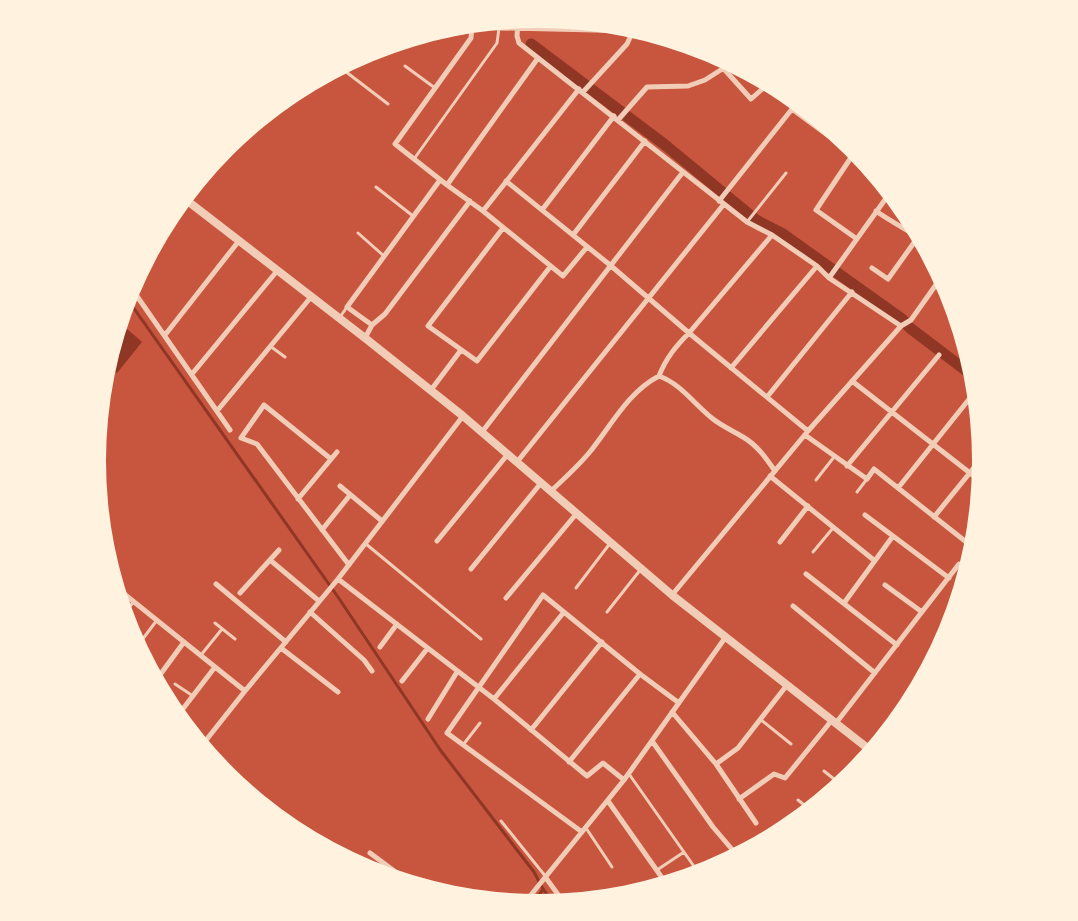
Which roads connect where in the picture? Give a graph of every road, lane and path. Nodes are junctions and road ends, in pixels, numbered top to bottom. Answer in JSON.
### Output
{"nodes":[{"id":1,"x":518,"y":28,"type":"edge"},
{"id":2,"x":499,"y":29,"type":"edge"},
{"id":3,"x":471,"y":33,"type":"edge"},
{"id":4,"x":631,"y":38,"type":"edge"},
{"id":5,"x":538,"y":58,"type":"junction"},
{"id":6,"x":405,"y":66,"type":"dead end"},
{"id":7,"x":724,"y":69,"type":"joint"},
{"id":8,"x":347,"y":72,"type":"edge"},
{"id":9,"x":435,"y":88,"type":"junction"},
{"id":10,"x":582,"y":90,"type":"junction"},
{"id":11,"x":762,"y":90,"type":"edge"},
{"id":12,"x":388,"y":104,"type":"dead end"},
{"id":13,"x":793,"y":110,"type":"edge"},
{"id":14,"x":616,"y":118,"type":"junction"},
{"id":15,"x":645,"y":142,"type":"junction"},
{"id":16,"x":414,"y":159,"type":"junction"},
{"id":17,"x":850,"y":159,"type":"edge"},
{"id":18,"x":683,"y":172,"type":"junction"},
{"id":19,"x":786,"y":173,"type":"dead end"},
{"id":20,"x":440,"y":180,"type":"junction"},
{"id":21,"x":506,"y":181,"type":"junction"},
{"id":22,"x":446,"y":185,"type":"junction"},
{"id":23,"x":376,"y":187,"type":"dead end"},
{"id":24,"x":885,"y":200,"type":"edge"},
{"id":25,"x":470,"y":201,"type":"junction"},
{"id":26,"x":722,"y":201,"type":"junction"},
{"id":27,"x":191,"y":203,"type":"edge"},
{"id":28,"x":542,"y":210,"type":"junction"},
{"id":29,"x":483,"y":211,"type":"junction"},
{"id":30,"x":876,"y":211,"type":"junction"},
{"id":31,"x":414,"y":217,"type":"junction"},
{"id":32,"x":748,"y":220,"type":"junction"},
{"id":33,"x":904,"y":227,"type":"edge"},
{"id":34,"x":503,"y":228,"type":"junction"},
{"id":35,"x":358,"y":233,"type":"dead end"},
{"id":36,"x":573,"y":235,"type":"junction"},
{"id":37,"x":772,"y":236,"type":"junction"},
{"id":38,"x":857,"y":239,"type":"junction"},
{"id":39,"x":238,"y":242,"type":"junction"},
{"id":40,"x":914,"y":244,"type":"edge"},
{"id":41,"x":587,"y":247,"type":"junction"},
{"id":42,"x":385,"y":256,"type":"junction"},
{"id":43,"x":610,"y":265,"type":"junction"},
{"id":44,"x":816,"y":266,"type":"junction"},
{"id":45,"x":550,"y":267,"type":"junction"},
{"id":46,"x":872,"y":268,"type":"dead end"},
{"id":47,"x":278,"y":271,"type":"junction"},
{"id":48,"x":829,"y":278,"type":"junction"},
{"id":49,"x":936,"y":288,"type":"edge"},
{"id":50,"x":852,"y":292,"type":"junction"},
{"id":51,"x":138,"y":297,"type":"edge"},
{"id":52,"x":311,"y":297,"type":"junction"},
{"id":53,"x":648,"y":297,"type":"junction"},
{"id":54,"x":347,"y":308,"type":"junction"},
{"id":55,"x":339,"y":318,"type":"junction"},
{"id":56,"x":372,"y":325,"type":"junction"},
{"id":57,"x":901,"y":326,"type":"junction"},
{"id":58,"x":689,"y":333,"type":"junction"},
{"id":59,"x":165,"y":335,"type":"junction"},
{"id":60,"x":365,"y":338,"type":"junction"},
{"id":61,"x":270,"y":346,"type":"junction"},
{"id":62,"x":461,"y":350,"type":"junction"},
{"id":63,"x":939,"y":355,"type":"dead end"},
{"id":64,"x":285,"y":357,"type":"dead end"},
{"id":65,"x":731,"y":368,"type":"junction"},
{"id":66,"x":192,"y":374,"type":"junction"},
{"id":67,"x":659,"y":376,"type":"junction"},
{"id":68,"x":852,"y":381,"type":"junction"},
{"id":69,"x":431,"y":390,"type":"junction"},
{"id":70,"x":767,"y":397,"type":"junction"},
{"id":71,"x":968,"y":401,"type":"edge"},
{"id":72,"x":217,"y":411,"type":"junction"},
{"id":73,"x":891,"y":413,"type":"junction"},
{"id":74,"x":463,"y":416,"type":"junction"},
{"id":75,"x":230,"y":430,"type":"dead end"},
{"id":76,"x":482,"y":432,"type":"junction"},
{"id":77,"x":807,"y":433,"type":"junction"},
{"id":78,"x":933,"y":445,"type":"junction"},
{"id":79,"x":337,"y":452,"type":"dead end"},
{"id":80,"x":508,"y":454,"type":"junction"},
{"id":81,"x":834,"y":457,"type":"junction"},
{"id":82,"x":331,"y":459,"type":"junction"},
{"id":83,"x":518,"y":462,"type":"junction"},
{"id":84,"x":847,"y":466,"type":"junction"},
{"id":85,"x":775,"y":470,"type":"junction"},
{"id":86,"x":970,"y":473,"type":"joint"},
{"id":87,"x":770,"y":476,"type":"junction"},
{"id":88,"x":866,"y":479,"type":"junction"},
{"id":89,"x":816,"y":480,"type":"dead end"},
{"id":90,"x":541,"y":483,"type":"junction"},
{"id":91,"x":340,"y":486,"type":"dead end"},
{"id":92,"x":898,"y":488,"type":"junction"},
{"id":93,"x":551,"y":491,"type":"junction"},
{"id":94,"x":857,"y":492,"type":"dead end"},
{"id":95,"x":350,"y":495,"type":"junction"},
{"id":96,"x":298,"y":499,"type":"junction"},
{"id":97,"x":808,"y":506,"type":"junction"},
{"id":98,"x":577,"y":513,"type":"junction"},
{"id":99,"x":865,"y":515,"type":"dead end"},
{"id":100,"x":934,"y":517,"type":"junction"},
{"id":101,"x":382,"y":521,"type":"junction"},
{"id":102,"x":834,"y":527,"type":"junction"},
{"id":103,"x":322,"y":530,"type":"junction"},
{"id":104,"x":894,"y":536,"type":"junction"},
{"id":105,"x":437,"y":541,"type":"dead end"},
{"id":106,"x":965,"y":541,"type":"edge"},
{"id":107,"x":611,"y":542,"type":"junction"},
{"id":108,"x":780,"y":542,"type":"dead end"},
{"id":109,"x":365,"y":543,"type":"junction"},
{"id":110,"x":279,"y":550,"type":"dead end"},
{"id":111,"x":813,"y":552,"type":"dead end"},
{"id":112,"x":270,"y":560,"type":"junction"},
{"id":113,"x":875,"y":561,"type":"junction"},
{"id":114,"x":959,"y":564,"type":"edge"},
{"id":115,"x":349,"y":565,"type":"junction"},
{"id":116,"x":641,"y":568,"type":"junction"},
{"id":117,"x":471,"y":569,"type":"dead end"},
{"id":118,"x":806,"y":574,"type":"dead end"},
{"id":119,"x":949,"y":578,"type":"junction"},
{"id":120,"x":337,"y":580,"type":"junction"},
{"id":121,"x":216,"y":584,"type":"dead end"},
{"id":122,"x":885,"y":585,"type":"dead end"},
{"id":123,"x":576,"y":588,"type":"dead end"},
{"id":124,"x":240,"y":593,"type":"dead end"},
{"id":125,"x":672,"y":595,"type":"junction"},
{"id":126,"x":128,"y":596,"type":"edge"},
{"id":127,"x":506,"y":598,"type":"dead end"},
{"id":128,"x":134,"y":601,"type":"junction"},
{"id":129,"x":319,"y":601,"type":"junction"},
{"id":130,"x":844,"y":603,"type":"junction"},
{"id":131,"x":131,"y":605,"type":"edge"},
{"id":132,"x":792,"y":606,"type":"dead end"},
{"id":133,"x":310,"y":612,"type":"junction"},
{"id":134,"x":564,"y":612,"type":"junction"},
{"id":135,"x":607,"y":612,"type":"dead end"},
{"id":136,"x":922,"y":612,"type":"junction"},
{"id":137,"x":157,"y":620,"type":"junction"},
{"id":138,"x":215,"y":623,"type":"dead end"},
{"id":139,"x":397,"y":624,"type":"junction"},
{"id":140,"x":222,"y":629,"type":"junction"},
{"id":141,"x":144,"y":637,"type":"edge"},
{"id":142,"x":725,"y":638,"type":"junction"},
{"id":143,"x":235,"y":639,"type":"dead end"},
{"id":144,"x":481,"y":639,"type":"dead end"},
{"id":145,"x":184,"y":642,"type":"junction"},
{"id":146,"x":286,"y":642,"type":"junction"},
{"id":147,"x":602,"y":642,"type":"junction"},
{"id":148,"x":897,"y":645,"type":"junction"},
{"id":149,"x":380,"y":647,"type":"dead end"},
{"id":150,"x":281,"y":648,"type":"junction"},
{"id":151,"x":427,"y":649,"type":"junction"},
{"id":152,"x":201,"y":655,"type":"junction"},
{"id":153,"x":215,"y":667,"type":"junction"},
{"id":154,"x":372,"y":671,"type":"dead end"},
{"id":155,"x":457,"y":672,"type":"junction"},
{"id":156,"x":162,"y":673,"type":"edge"},
{"id":157,"x":875,"y":673,"type":"junction"},
{"id":158,"x":640,"y":674,"type":"junction"},
{"id":159,"x":402,"y":682,"type":"dead end"},
{"id":160,"x":175,"y":684,"type":"dead end"},
{"id":161,"x":787,"y":685,"type":"junction"},
{"id":162,"x":478,"y":687,"type":"junction"},
{"id":163,"x":245,"y":691,"type":"junction"},
{"id":164,"x":338,"y":692,"type":"dead end"},
{"id":165,"x":192,"y":696,"type":"junction"},
{"id":166,"x":494,"y":699,"type":"junction"},
{"id":167,"x":679,"y":703,"type":"junction"},
{"id":168,"x":184,"y":708,"type":"edge"},
{"id":169,"x":672,"y":712,"type":"junction"},
{"id":170,"x":428,"y":719,"type":"dead end"},
{"id":171,"x":760,"y":720,"type":"junction"},
{"id":172,"x":834,"y":722,"type":"junction"},
{"id":173,"x":480,"y":724,"type":"dead end"},
{"id":174,"x":531,"y":730,"type":"junction"},
{"id":175,"x":207,"y":739,"type":"edge"},
{"id":176,"x":652,"y":741,"type":"junction"},
{"id":177,"x":791,"y":744,"type":"dead end"},
{"id":178,"x":463,"y":745,"type":"junction"},
{"id":179,"x":865,"y":746,"type":"edge"},
{"id":180,"x":569,"y":762,"type":"junction"},
{"id":181,"x":716,"y":764,"type":"junction"},
{"id":182,"x":824,"y":771,"type":"dead end"},
{"id":183,"x":629,"y":774,"type":"junction"},
{"id":184,"x":833,"y":778,"type":"edge"},
{"id":185,"x":624,"y":780,"type":"junction"},
{"id":186,"x":739,"y":798,"type":"junction"},
{"id":187,"x":798,"y":800,"type":"dead end"},
{"id":188,"x":608,"y":801,"type":"junction"},
{"id":189,"x":803,"y":804,"type":"edge"},
{"id":190,"x":501,"y":821,"type":"dead end"},
{"id":191,"x":756,"y":823,"type":"dead end"},
{"id":192,"x":584,"y":830,"type":"junction"},
{"id":193,"x":731,"y":849,"type":"edge"},
{"id":194,"x":684,"y":852,"type":"junction"},
{"id":195,"x":370,"y":853,"type":"dead end"},
{"id":196,"x":693,"y":865,"type":"edge"},
{"id":197,"x":388,"y":867,"type":"edge"},
{"id":198,"x":612,"y":867,"type":"dead end"},
{"id":199,"x":657,"y":870,"type":"junction"},
{"id":200,"x":661,"y":876,"type":"edge"},
{"id":201,"x":542,"y":882,"type":"junction"},
{"id":202,"x":555,"y":893,"type":"edge"},
{"id":203,"x":532,"y":894,"type":"edge"}],
"edges":[{"from":1,"to":5,"type":"street"},
{"from":2,"to":16,"type":"lane"},
{"from":3,"to":9,"type":"street"},
{"from":4,"to":10,"type":"street"},
{"from":5,"to":10,"type":"street"},
{"from":5,"to":22,"type":"street"},
{"from":6,"to":9,"type":"lane"},
{"from":7,"to":11,"type":"street"},
{"from":7,"to":14,"type":"street"},
{"from":8,"to":12,"type":"lane"},
{"from":9,"to":16,"type":"street"},
{"from":10,"to":14,"type":"street"},
{"from":10,"to":21,"type":"street"},
{"from":13,"to":26,"type":"street"},
{"from":14,"to":15,"type":"street"},
{"from":14,"to":28,"type":"street"},
{"from":15,"to":18,"type":"street"},
{"from":15,"to":36,"type":"street"},
{"from":16,"to":20,"type":"street"},
{"from":17,"to":38,"type":"street"},
{"from":18,"to":26,"type":"street"},
{"from":18,"to":43,"type":"street"},
{"from":19,"to":32,"type":"lane"},
{"from":20,"to":22,"type":"street"},
{"from":20,"to":31,"type":"street"},
{"from":21,"to":28,"type":"street"},
{"from":21,"to":29,"type":"street"},
{"from":22,"to":25,"type":"street"},
{"from":23,"to":31,"type":"lane"},
{"from":24,"to":30,"type":"street"},
{"from":25,"to":29,"type":"street"},
{"from":25,"to":56,"type":"street"},
{"from":26,"to":32,"type":"street"},
{"from":26,"to":53,"type":"street"},
{"from":27,"to":39,"type":"street"},
{"from":28,"to":36,"type":"street"},
{"from":29,"to":34,"type":"street"},
{"from":30,"to":33,"type":"street"},
{"from":30,"to":38,"type":"street"},
{"from":31,"to":42,"type":"street"},
{"from":32,"to":37,"type":"street"},
{"from":34,"to":45,"type":"street"},
{"from":34,"to":62,"type":"street"},
{"from":35,"to":42,"type":"lane"},
{"from":36,"to":41,"type":"street"},
{"from":37,"to":44,"type":"street"},
{"from":37,"to":58,"type":"street"},
{"from":38,"to":48,"type":"street"},
{"from":39,"to":47,"type":"street"},
{"from":39,"to":59,"type":"street"},
{"from":40,"to":46,"type":"street"},
{"from":41,"to":43,"type":"street"},
{"from":41,"to":45,"type":"street"},
{"from":42,"to":54,"type":"street"},
{"from":43,"to":53,"type":"street"},
{"from":43,"to":76,"type":"street"},
{"from":44,"to":48,"type":"street"},
{"from":44,"to":65,"type":"street"},
{"from":45,"to":62,"type":"street"},
{"from":47,"to":52,"type":"street"},
{"from":47,"to":66,"type":"street"},
{"from":48,"to":50,"type":"street"},
{"from":49,"to":57,"type":"street"},
{"from":50,"to":57,"type":"street"},
{"from":50,"to":70,"type":"street"},
{"from":51,"to":59,"type":"street"},
{"from":52,"to":55,"type":"street"},
{"from":52,"to":61,"type":"street"},
{"from":53,"to":58,"type":"street"},
{"from":53,"to":83,"type":"street"},
{"from":54,"to":55,"type":"lane"},
{"from":54,"to":56,"type":"street"},
{"from":55,"to":60,"type":"street"},
{"from":56,"to":60,"type":"street"},
{"from":57,"to":68,"type":"street"},
{"from":58,"to":65,"type":"street"},
{"from":58,"to":67,"type":"street"},
{"from":59,"to":66,"type":"street"},
{"from":60,"to":69,"type":"street"},
{"from":61,"to":64,"type":"lane"},
{"from":61,"to":72,"type":"street"},
{"from":62,"to":69,"type":"street"},
{"from":63,"to":73,"type":"street"},
{"from":65,"to":70,"type":"street"},
{"from":66,"to":72,"type":"street"},
{"from":67,"to":85,"type":"street"},
{"from":67,"to":93,"type":"street"},
{"from":68,"to":73,"type":"street"},
{"from":68,"to":77,"type":"street"},
{"from":69,"to":74,"type":"street"},
{"from":70,"to":77,"type":"street"},
{"from":71,"to":78,"type":"street"},
{"from":72,"to":75,"type":"street"},
{"from":73,"to":78,"type":"street"},
{"from":73,"to":84,"type":"street"},
{"from":74,"to":76,"type":"street"},
{"from":74,"to":101,"type":"street"},
{"from":76,"to":80,"type":"street"},
{"from":77,"to":81,"type":"street"},
{"from":77,"to":85,"type":"street"},
{"from":78,"to":86,"type":"street"},
{"from":78,"to":92,"type":"street"},
{"from":79,"to":82,"type":"street"},
{"from":80,"to":83,"type":"street"},
{"from":80,"to":105,"type":"street"},
{"from":81,"to":84,"type":"street"},
{"from":81,"to":89,"type":"lane"},
{"from":82,"to":96,"type":"street"},
{"from":82,"to":96,"type":"street"},
{"from":83,"to":90,"type":"street"},
{"from":84,"to":88,"type":"street"},
{"from":85,"to":87,"type":"street"},
{"from":86,"to":100,"type":"street"},
{"from":87,"to":97,"type":"street"},
{"from":87,"to":125,"type":"street"},
{"from":88,"to":92,"type":"street"},
{"from":88,"to":94,"type":"lane"},
{"from":90,"to":93,"type":"street"},
{"from":90,"to":117,"type":"street"},
{"from":91,"to":95,"type":"street"},
{"from":92,"to":100,"type":"street"},
{"from":93,"to":98,"type":"street"},
{"from":95,"to":101,"type":"street"},
{"from":95,"to":103,"type":"street"},
{"from":96,"to":103,"type":"street"},
{"from":97,"to":102,"type":"street"},
{"from":97,"to":108,"type":"street"},
{"from":98,"to":107,"type":"street"},
{"from":98,"to":127,"type":"street"},
{"from":99,"to":104,"type":"street"},
{"from":100,"to":106,"type":"street"},
{"from":101,"to":109,"type":"street"},
{"from":102,"to":111,"type":"lane"},
{"from":102,"to":113,"type":"street"},
{"from":103,"to":115,"type":"street"},
{"from":104,"to":113,"type":"street"},
{"from":104,"to":119,"type":"street"},
{"from":107,"to":116,"type":"street"},
{"from":107,"to":123,"type":"lane"},
{"from":109,"to":115,"type":"street"},
{"from":109,"to":144,"type":"lane"},
{"from":110,"to":112,"type":"street"},
{"from":112,"to":124,"type":"street"},
{"from":112,"to":129,"type":"street"},
{"from":113,"to":130,"type":"street"},
{"from":114,"to":119,"type":"street"},
{"from":115,"to":120,"type":"street"},
{"from":116,"to":125,"type":"street"},
{"from":116,"to":135,"type":"lane"},
{"from":118,"to":130,"type":"street"},
{"from":119,"to":136,"type":"street"},
{"from":120,"to":129,"type":"street"},
{"from":120,"to":139,"type":"street"},
{"from":121,"to":146,"type":"street"},
{"from":122,"to":136,"type":"street"},
{"from":125,"to":142,"type":"street"},
{"from":126,"to":128,"type":"street"},
{"from":128,"to":131,"type":"lane"},
{"from":128,"to":137,"type":"street"},
{"from":129,"to":133,"type":"street"},
{"from":130,"to":148,"type":"street"},
{"from":132,"to":157,"type":"street"},
{"from":133,"to":146,"type":"street"},
{"from":133,"to":154,"type":"street"},
{"from":134,"to":147,"type":"street"},
{"from":134,"to":162,"type":"street"},
{"from":134,"to":166,"type":"street"},
{"from":136,"to":148,"type":"street"},
{"from":137,"to":141,"type":"lane"},
{"from":137,"to":145,"type":"street"},
{"from":138,"to":140,"type":"lane"},
{"from":139,"to":149,"type":"street"},
{"from":139,"to":151,"type":"street"},
{"from":140,"to":143,"type":"lane"},
{"from":140,"to":152,"type":"lane"},
{"from":142,"to":161,"type":"street"},
{"from":142,"to":167,"type":"street"},
{"from":145,"to":152,"type":"street"},
{"from":145,"to":156,"type":"street"},
{"from":146,"to":150,"type":"street"},
{"from":147,"to":158,"type":"street"},
{"from":147,"to":174,"type":"street"},
{"from":148,"to":157,"type":"street"},
{"from":150,"to":163,"type":"street"},
{"from":150,"to":164,"type":"street"},
{"from":151,"to":155,"type":"street"},
{"from":151,"to":159,"type":"street"},
{"from":152,"to":153,"type":"street"},
{"from":153,"to":163,"type":"street"},
{"from":153,"to":165,"type":"street"},
{"from":155,"to":162,"type":"street"},
{"from":155,"to":170,"type":"street"},
{"from":157,"to":172,"type":"street"},
{"from":158,"to":167,"type":"street"},
{"from":158,"to":180,"type":"street"},
{"from":160,"to":165,"type":"lane"},
{"from":161,"to":171,"type":"street"},
{"from":161,"to":172,"type":"street"},
{"from":162,"to":166,"type":"street"},
{"from":162,"to":178,"type":"street"},
{"from":163,"to":175,"type":"street"},
{"from":165,"to":168,"type":"street"},
{"from":166,"to":174,"type":"street"},
{"from":167,"to":169,"type":"street"},
{"from":169,"to":176,"type":"street"},
{"from":169,"to":181,"type":"street"},
{"from":171,"to":177,"type":"lane"},
{"from":171,"to":181,"type":"street"},
{"from":172,"to":179,"type":"street"},
{"from":172,"to":186,"type":"street"},
{"from":173,"to":178,"type":"lane"},
{"from":174,"to":180,"type":"street"},
{"from":176,"to":183,"type":"street"},
{"from":176,"to":193,"type":"street"},
{"from":178,"to":192,"type":"street"},
{"from":180,"to":185,"type":"street"},
{"from":181,"to":186,"type":"street"},
{"from":182,"to":184,"type":"lane"},
{"from":183,"to":185,"type":"street"},
{"from":183,"to":194,"type":"lane"},
{"from":185,"to":188,"type":"street"},
{"from":186,"to":191,"type":"street"},
{"from":187,"to":189,"type":"lane"},
{"from":188,"to":192,"type":"street"},
{"from":188,"to":199,"type":"street"},
{"from":190,"to":201,"type":"lane"},
{"from":192,"to":198,"type":"lane"},
{"from":192,"to":201,"type":"street"},
{"from":194,"to":196,"type":"lane"},
{"from":194,"to":199,"type":"lane"},
{"from":195,"to":197,"type":"street"},
{"from":199,"to":200,"type":"street"},
{"from":201,"to":202,"type":"street"},
{"from":201,"to":203,"type":"street"}]}
